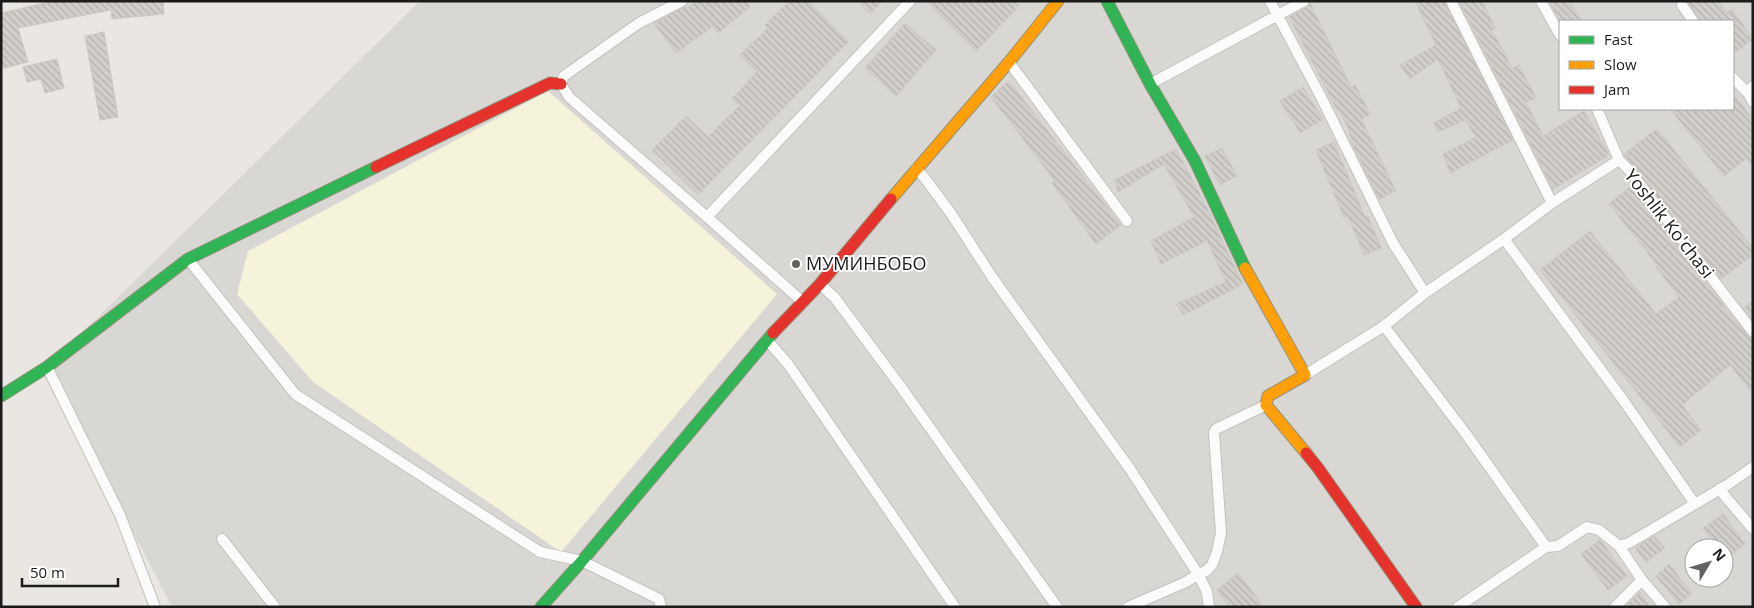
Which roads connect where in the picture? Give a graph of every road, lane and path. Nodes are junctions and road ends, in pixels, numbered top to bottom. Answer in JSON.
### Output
{"nodes":[{"id":1,"x":682,"y":1,"type":"edge"},
{"id":2,"x":910,"y":1,"type":"edge"},
{"id":3,"x":1058,"y":1,"type":"edge"},
{"id":4,"x":1107,"y":1,"type":"edge"},
{"id":5,"x":1270,"y":1,"type":"edge"},
{"id":6,"x":1304,"y":1,"type":"edge"},
{"id":7,"x":1451,"y":1,"type":"edge"},
{"id":8,"x":1542,"y":2,"type":"edge"},
{"id":9,"x":1682,"y":5,"type":"dead end"},
{"id":10,"x":1277,"y":15,"type":"junction"},
{"id":11,"x":1692,"y":20,"type":"edge"},
{"id":12,"x":1559,"y":33,"type":"edge"},
{"id":13,"x":1009,"y":62,"type":"junction"},
{"id":14,"x":1734,"y":79,"type":"edge"},
{"id":15,"x":561,"y":84,"type":"junction"},
{"id":16,"x":1150,"y":84,"type":"junction"},
{"id":17,"x":1751,"y":94,"type":"edge"},
{"id":18,"x":1597,"y":110,"type":"edge"},
{"id":19,"x":1619,"y":160,"type":"junction"},
{"id":20,"x":916,"y":169,"type":"junction"},
{"id":21,"x":1552,"y":203,"type":"junction"},
{"id":22,"x":707,"y":217,"type":"junction"},
{"id":23,"x":1127,"y":220,"type":"dead end"},
{"id":24,"x":1504,"y":239,"type":"junction"},
{"id":25,"x":188,"y":259,"type":"junction"},
{"id":26,"x":820,"y":284,"type":"junction"},
{"id":27,"x":1425,"y":293,"type":"junction"},
{"id":28,"x":803,"y":302,"type":"junction"},
{"id":29,"x":1384,"y":326,"type":"junction"},
{"id":30,"x":1753,"y":332,"type":"edge"},
{"id":31,"x":767,"y":340,"type":"junction"},
{"id":32,"x":48,"y":367,"type":"junction"},
{"id":33,"x":1305,"y":375,"type":"junction"},
{"id":34,"x":1,"y":396,"type":"edge"},
{"id":35,"x":1266,"y":405,"type":"junction"},
{"id":36,"x":1753,"y":467,"type":"edge"},
{"id":37,"x":1719,"y":489,"type":"junction"},
{"id":38,"x":1695,"y":504,"type":"junction"},
{"id":39,"x":1753,"y":529,"type":"edge"},
{"id":40,"x":222,"y":539,"type":"dead end"},
{"id":41,"x":1546,"y":546,"type":"junction"},
{"id":42,"x":1619,"y":546,"type":"junction"},
{"id":43,"x":582,"y":561,"type":"junction"},
{"id":44,"x":1198,"y":574,"type":"junction"},
{"id":45,"x":1642,"y":580,"type":"junction"},
{"id":46,"x":155,"y":607,"type":"edge"},
{"id":47,"x":275,"y":607,"type":"edge"},
{"id":48,"x":541,"y":607,"type":"edge"},
{"id":49,"x":661,"y":607,"type":"edge"},
{"id":50,"x":955,"y":607,"type":"edge"},
{"id":51,"x":1057,"y":607,"type":"edge"},
{"id":52,"x":1128,"y":607,"type":"edge"},
{"id":53,"x":1209,"y":607,"type":"edge"},
{"id":54,"x":1416,"y":607,"type":"edge"},
{"id":55,"x":1458,"y":607,"type":"edge"},
{"id":56,"x":1615,"y":607,"type":"edge"},
{"id":57,"x":1664,"y":607,"type":"edge"}],
"edges":[{"from":1,"to":15,"type":"street"},
{"from":2,"to":22,"type":"street"},
{"from":3,"to":13,"type":"street"},
{"from":4,"to":16,"type":"street"},
{"from":5,"to":10,"type":"street"},
{"from":6,"to":10,"type":"street"},
{"from":7,"to":21,"type":"street"},
{"from":8,"to":12,"type":"street"},
{"from":9,"to":11,"type":"street"},
{"from":10,"to":16,"type":"street"},
{"from":10,"to":27,"type":"street"},
{"from":13,"to":20,"type":"street"},
{"from":13,"to":23,"type":"street"},
{"from":14,"to":17,"type":"street"},
{"from":15,"to":22,"type":"street"},
{"from":15,"to":25,"type":"street"},
{"from":16,"to":33,"type":"street"},
{"from":18,"to":19,"type":"street","name":"Yoshlik Ko'chasi"},
{"from":19,"to":21,"type":"street"},
{"from":19,"to":30,"type":"street","name":"Yoshlik Ko'chasi"},
{"from":20,"to":26,"type":"street"},
{"from":20,"to":44,"type":"street"},
{"from":21,"to":24,"type":"street"},
{"from":22,"to":28,"type":"street"},
{"from":24,"to":27,"type":"street"},
{"from":24,"to":38,"type":"street"},
{"from":25,"to":32,"type":"street"},
{"from":25,"to":43,"type":"street"},
{"from":26,"to":28,"type":"street"},
{"from":26,"to":51,"type":"street"},
{"from":27,"to":29,"type":"street"},
{"from":28,"to":31,"type":"street"},
{"from":29,"to":33,"type":"street"},
{"from":29,"to":41,"type":"street"},
{"from":31,"to":43,"type":"street"},
{"from":31,"to":50,"type":"street"},
{"from":32,"to":34,"type":"street"},
{"from":32,"to":46,"type":"street"},
{"from":33,"to":35,"type":"street"},
{"from":35,"to":44,"type":"street"},
{"from":35,"to":54,"type":"street"},
{"from":36,"to":37,"type":"street"},
{"from":37,"to":38,"type":"street"},
{"from":37,"to":39,"type":"street"},
{"from":38,"to":42,"type":"street"},
{"from":40,"to":47,"type":"street"},
{"from":41,"to":42,"type":"street"},
{"from":41,"to":55,"type":"street"},
{"from":42,"to":45,"type":"street"},
{"from":43,"to":48,"type":"street"},
{"from":43,"to":49,"type":"street"},
{"from":44,"to":52,"type":"street"},
{"from":44,"to":53,"type":"street"},
{"from":45,"to":56,"type":"street"},
{"from":45,"to":57,"type":"street"}]}
